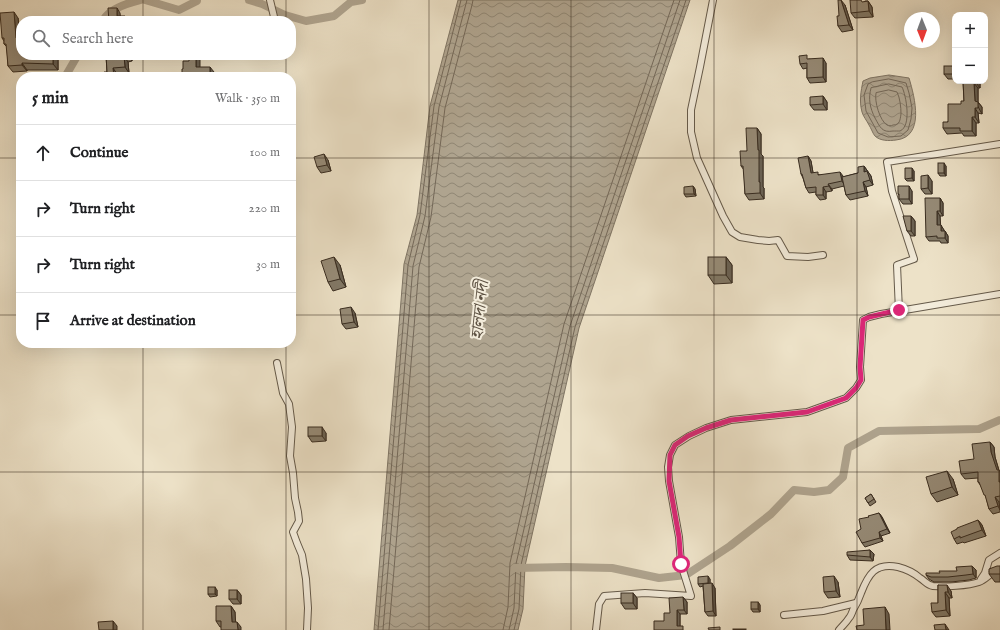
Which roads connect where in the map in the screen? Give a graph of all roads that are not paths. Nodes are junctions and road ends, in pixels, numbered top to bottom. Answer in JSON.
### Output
{"nodes":[{"id":1,"x":713,"y":0,"type":"edge"},
{"id":2,"x":271,"y":3,"type":"edge"},
{"id":3,"x":274,"y":16,"type":"edge"},
{"id":4,"x":1000,"y":144,"type":"edge"},
{"id":5,"x":823,"y":255,"type":"dead end"},
{"id":6,"x":1000,"y":294,"type":"edge"},
{"id":7,"x":899,"y":310,"type":"junction"},
{"id":8,"x":277,"y":363,"type":"dead end"},
{"id":9,"x":1000,"y":553,"type":"edge"},
{"id":10,"x":1000,"y":570,"type":"edge"},
{"id":11,"x":979,"y":581,"type":"junction"},
{"id":12,"x":856,"y":603,"type":"junction"},
{"id":13,"x":784,"y":615,"type":"dead end"},
{"id":14,"x":307,"y":630,"type":"edge"},
{"id":15,"x":596,"y":630,"type":"edge"},
{"id":16,"x":839,"y":630,"type":"edge"}],
"edges":[{"from":1,"to":5,"type":"street"},
{"from":2,"to":3,"type":"street"},
{"from":4,"to":7,"type":"street"},
{"from":6,"to":7,"type":"street"},
{"from":7,"to":15,"type":"street"},
{"from":8,"to":14,"type":"street"},
{"from":9,"to":11,"type":"street"},
{"from":10,"to":11,"type":"street"},
{"from":11,"to":12,"type":"street"},
{"from":12,"to":13,"type":"street"},
{"from":12,"to":16,"type":"street"}]}
